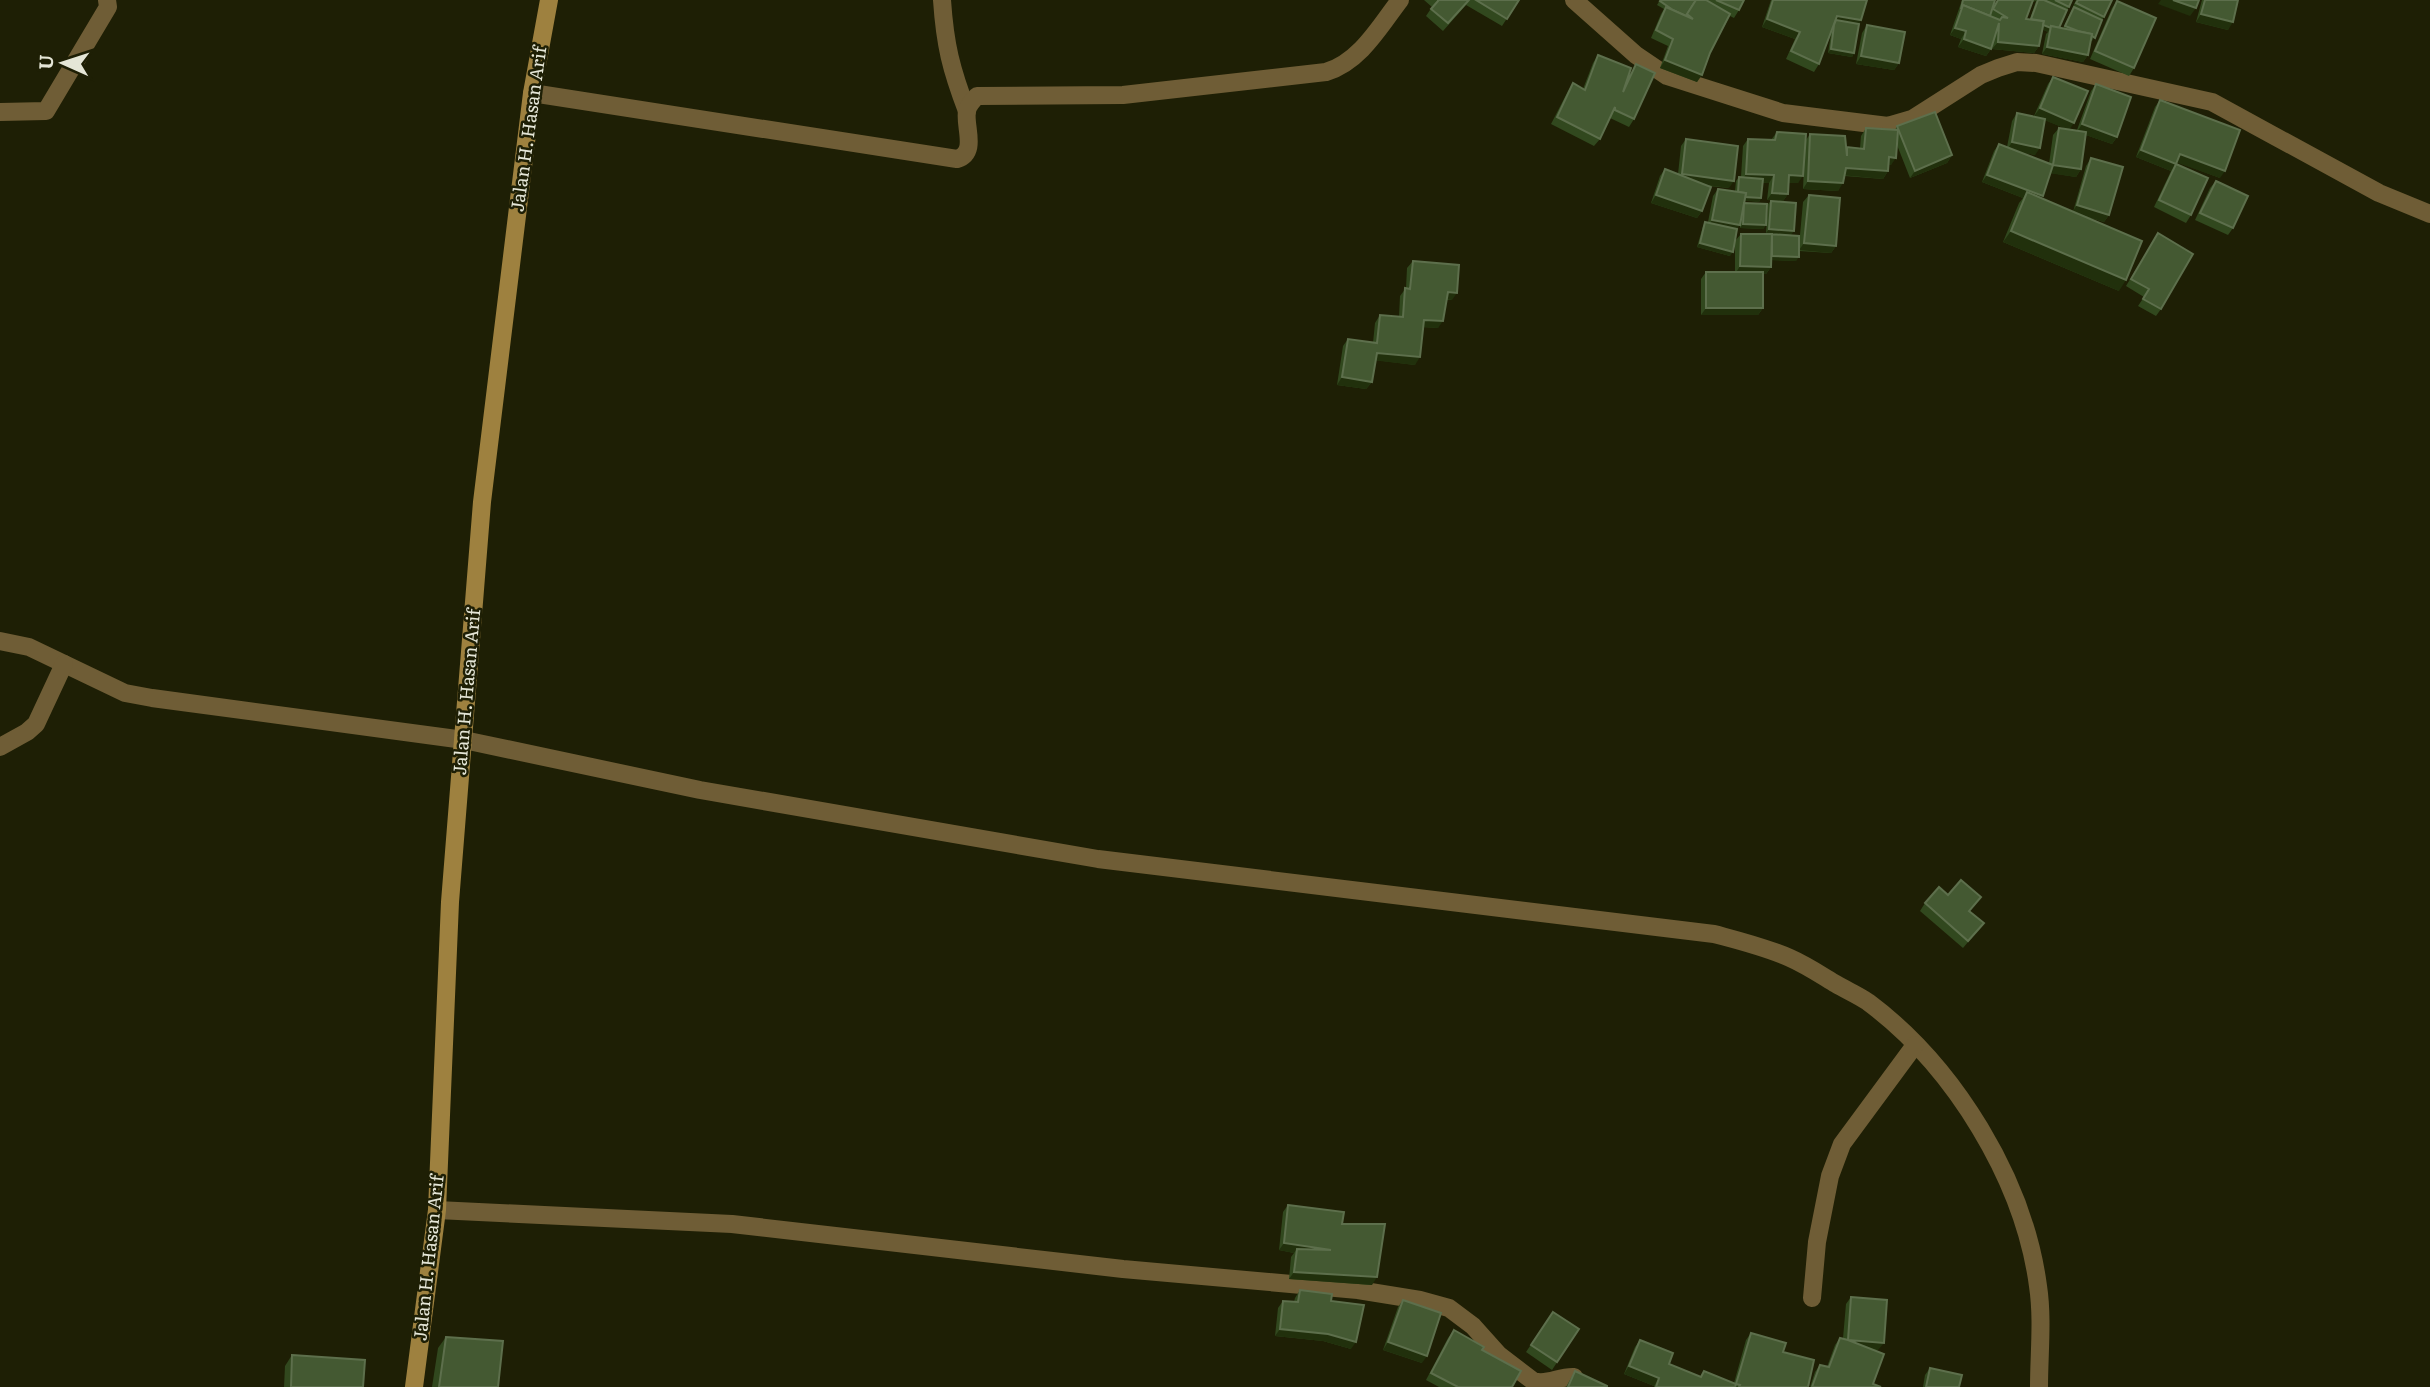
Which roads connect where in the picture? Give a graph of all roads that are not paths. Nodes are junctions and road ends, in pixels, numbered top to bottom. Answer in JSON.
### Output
{"nodes":[{"id":1,"x":107,"y":0,"type":"edge"},
{"id":2,"x":549,"y":0,"type":"edge"},
{"id":3,"x":942,"y":0,"type":"edge"},
{"id":4,"x":1400,"y":0,"type":"edge"},
{"id":5,"x":1574,"y":0,"type":"edge"},
{"id":6,"x":532,"y":93,"type":"junction"},
{"id":7,"x":967,"y":111,"type":"junction"},
{"id":8,"x":0,"y":112,"type":"edge"},
{"id":9,"x":2430,"y":214,"type":"edge"},
{"id":10,"x":0,"y":641,"type":"edge"},
{"id":11,"x":64,"y":664,"type":"junction"},
{"id":12,"x":0,"y":747,"type":"edge"},
{"id":13,"x":463,"y":748,"type":"junction"},
{"id":14,"x":1915,"y":1045,"type":"junction"},
{"id":15,"x":438,"y":1210,"type":"junction"},
{"id":16,"x":1812,"y":1298,"type":"dead end"},
{"id":17,"x":1574,"y":1377,"type":"edge"},
{"id":18,"x":414,"y":1387,"type":"edge"},
{"id":19,"x":2039,"y":1387,"type":"edge"}],
"edges":[{"from":1,"to":8,"type":"street"},
{"from":2,"to":6,"type":"main road","name":"Jalan H. Hasan Arif"},
{"from":3,"to":7,"type":"street"},
{"from":4,"to":7,"type":"street"},
{"from":5,"to":9,"type":"street"},
{"from":6,"to":7,"type":"street"},
{"from":6,"to":13,"type":"main road","name":"Jalan H. Hasan Arif"},
{"from":10,"to":11,"type":"street"},
{"from":11,"to":12,"type":"street"},
{"from":11,"to":13,"type":"street"},
{"from":13,"to":14,"type":"street"},
{"from":13,"to":15,"type":"main road","name":"Jalan H. Hasan Arif"},
{"from":14,"to":16,"type":"street"},
{"from":14,"to":19,"type":"street"},
{"from":15,"to":17,"type":"street"},
{"from":15,"to":18,"type":"main road","name":"Jalan H. Hasan Arif"}]}
